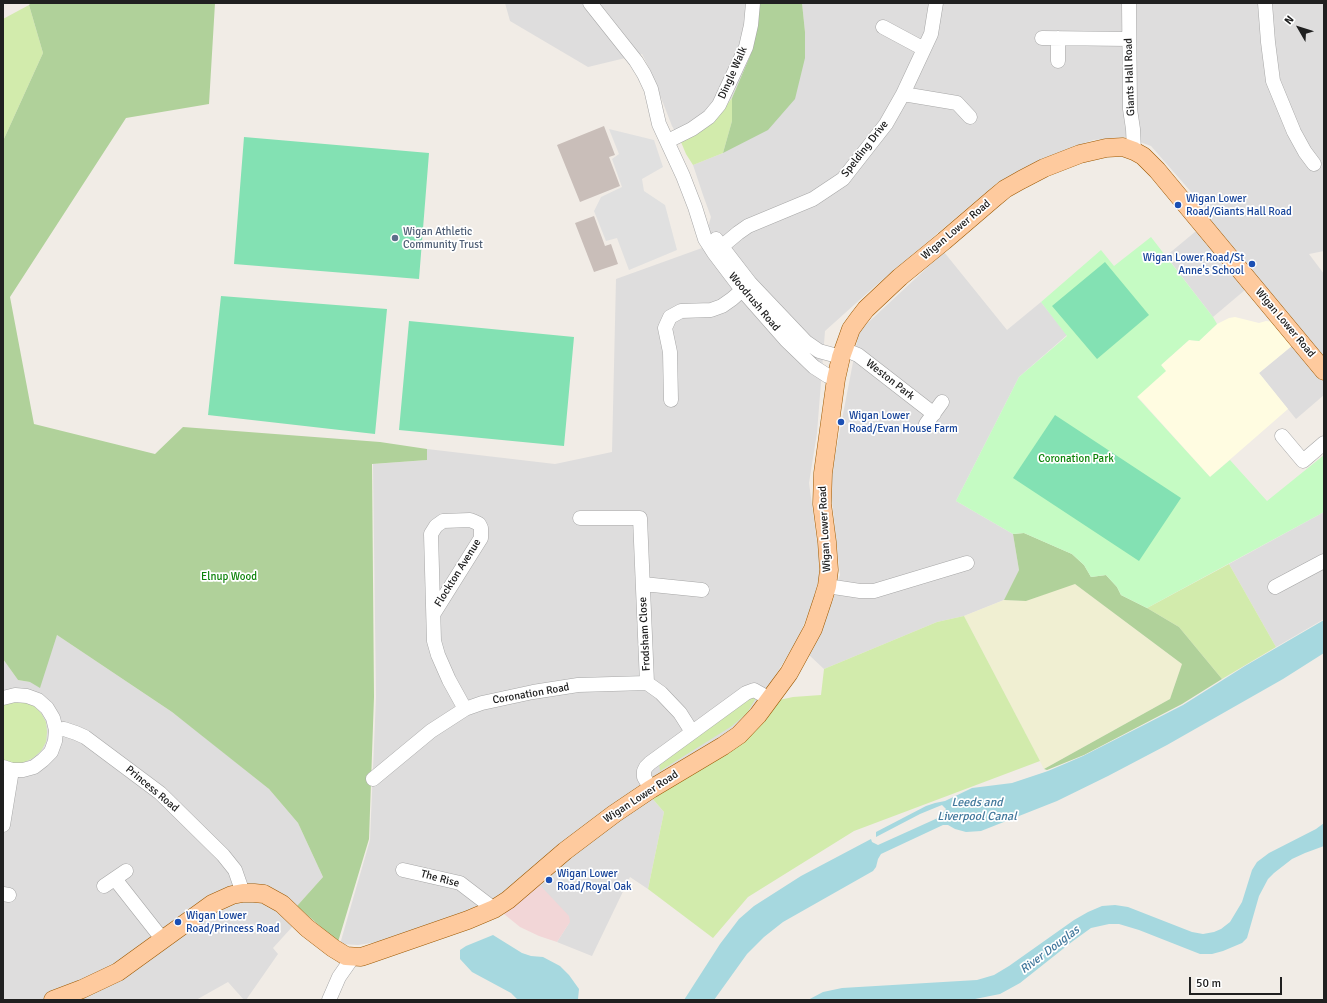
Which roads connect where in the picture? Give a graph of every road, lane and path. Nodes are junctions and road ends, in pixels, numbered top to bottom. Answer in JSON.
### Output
{"nodes":[{"id":1,"x":590,"y":3,"type":"edge"},
{"id":2,"x":753,"y":3,"type":"edge"},
{"id":3,"x":936,"y":3,"type":"edge"},
{"id":4,"x":1129,"y":3,"type":"edge"},
{"id":5,"x":1265,"y":3,"type":"edge"},
{"id":6,"x":883,"y":27,"type":"dead end"},
{"id":7,"x":1042,"y":38,"type":"dead end"},
{"id":8,"x":1058,"y":38,"type":"junction"},
{"id":9,"x":1129,"y":39,"type":"junction"},
{"id":10,"x":924,"y":49,"type":"junction"},
{"id":11,"x":1058,"y":61,"type":"dead end"},
{"id":12,"x":903,"y":94,"type":"junction"},
{"id":13,"x":970,"y":117,"type":"dead end"},
{"id":14,"x":668,"y":141,"type":"junction"},
{"id":15,"x":1134,"y":151,"type":"junction"},
{"id":16,"x":1314,"y":164,"type":"dead end"},
{"id":17,"x":718,"y":250,"type":"junction"},
{"id":18,"x":746,"y":287,"type":"junction"},
{"id":19,"x":842,"y":353,"type":"junction"},
{"id":20,"x":1324,"y":371,"type":"edge"},
{"id":21,"x":836,"y":379,"type":"junction"},
{"id":22,"x":671,"y":400,"type":"dead end"},
{"id":23,"x":934,"y":413,"type":"dead end"},
{"id":24,"x":1282,"y":436,"type":"dead end"},
{"id":25,"x":1324,"y":443,"type":"edge"},
{"id":26,"x":580,"y":518,"type":"dead end"},
{"id":27,"x":1324,"y":561,"type":"edge"},
{"id":28,"x":960,"y":562,"type":"dead end"},
{"id":29,"x":643,"y":584,"type":"junction"},
{"id":30,"x":827,"y":586,"type":"junction"},
{"id":31,"x":1275,"y":587,"type":"dead end"},
{"id":32,"x":702,"y":590,"type":"dead end"},
{"id":33,"x":434,"y":613,"type":"junction"},
{"id":34,"x":647,"y":683,"type":"junction"},
{"id":35,"x":3,"y":698,"type":"edge"},
{"id":36,"x":770,"y":699,"type":"junction"},
{"id":37,"x":466,"y":709,"type":"junction"},
{"id":38,"x":56,"y":730,"type":"junction"},
{"id":39,"x":692,"y":732,"type":"junction"},
{"id":40,"x":7,"y":768,"type":"edge"},
{"id":41,"x":373,"y":780,"type":"dead end"},
{"id":42,"x":651,"y":789,"type":"junction"},
{"id":43,"x":3,"y":825,"type":"edge"},
{"id":44,"x":403,"y":870,"type":"dead end"},
{"id":45,"x":115,"y":879,"type":"dead end"},
{"id":46,"x":243,"y":893,"type":"junction"},
{"id":47,"x":494,"y":909,"type":"junction"},
{"id":48,"x":163,"y":940,"type":"junction"},
{"id":49,"x":352,"y":957,"type":"junction"},
{"id":50,"x":53,"y":1000,"type":"edge"},
{"id":51,"x":329,"y":1000,"type":"edge"}],
"edges":[{"from":1,"to":14,"type":"street"},
{"from":2,"to":14,"type":"street","name":"Dingle Walk"},
{"from":3,"to":10,"type":"street","name":"Spelding Drive"},
{"from":4,"to":9,"type":"street","name":"Giants Hall Road"},
{"from":5,"to":16,"type":"street"},
{"from":6,"to":10,"type":"street"},
{"from":7,"to":8,"type":"street"},
{"from":8,"to":9,"type":"street"},
{"from":8,"to":11,"type":"street"},
{"from":9,"to":15,"type":"street","name":"Giants Hall Road"},
{"from":10,"to":12,"type":"street","name":"Spelding Drive"},
{"from":12,"to":13,"type":"street"},
{"from":12,"to":17,"type":"street","name":"Spelding Drive"},
{"from":14,"to":17,"type":"street","name":"Woodrush Road"},
{"from":15,"to":19,"type":"main road","name":"Wigan Lower Road"},
{"from":15,"to":20,"type":"main road","name":"Wigan Lower Road"},
{"from":17,"to":18,"type":"street","name":"Woodrush Road"},
{"from":18,"to":19,"type":"street","name":"Woodrush Road"},
{"from":18,"to":21,"type":"street","name":"Woodrush Road"},
{"from":18,"to":22,"type":"street"},
{"from":19,"to":21,"type":"main road","name":"Wigan Lower Road"},
{"from":19,"to":23,"type":"street","name":"Weston Park"},
{"from":21,"to":30,"type":"main road","name":"Wigan Lower Road"},
{"from":24,"to":25,"type":"street"},
{"from":26,"to":29,"type":"street","name":"Frodsham Close"},
{"from":27,"to":31,"type":"street"},
{"from":28,"to":30,"type":"street"},
{"from":29,"to":32,"type":"street","name":"Frodsham Close"},
{"from":29,"to":34,"type":"street","name":"Frodsham Close"},
{"from":30,"to":36,"type":"main road","name":"Wigan Lower Road"},
{"from":33,"to":33,"type":"street","name":"Flockton Avenue"},
{"from":33,"to":37,"type":"street","name":"Flockton Avenue"},
{"from":34,"to":37,"type":"street","name":"Coronation Road"},
{"from":34,"to":39,"type":"street"},
{"from":35,"to":38,"type":"street"},
{"from":36,"to":39,"type":"street"},
{"from":36,"to":42,"type":"main road","name":"Wigan Lower Road"},
{"from":37,"to":41,"type":"street","name":"Coronation Road"},
{"from":38,"to":40,"type":"street"},
{"from":38,"to":46,"type":"street","name":"Princess Road"},
{"from":39,"to":42,"type":"street"},
{"from":40,"to":43,"type":"street"},
{"from":42,"to":47,"type":"main road","name":"Wigan Lower Road"},
{"from":44,"to":47,"type":"street","name":"The Rise"},
{"from":45,"to":48,"type":"street"},
{"from":46,"to":48,"type":"main road"},
{"from":46,"to":49,"type":"main road"},
{"from":47,"to":49,"type":"main road","name":"Wigan Lower Road"},
{"from":48,"to":50,"type":"main road"},
{"from":49,"to":51,"type":"street"}]}
